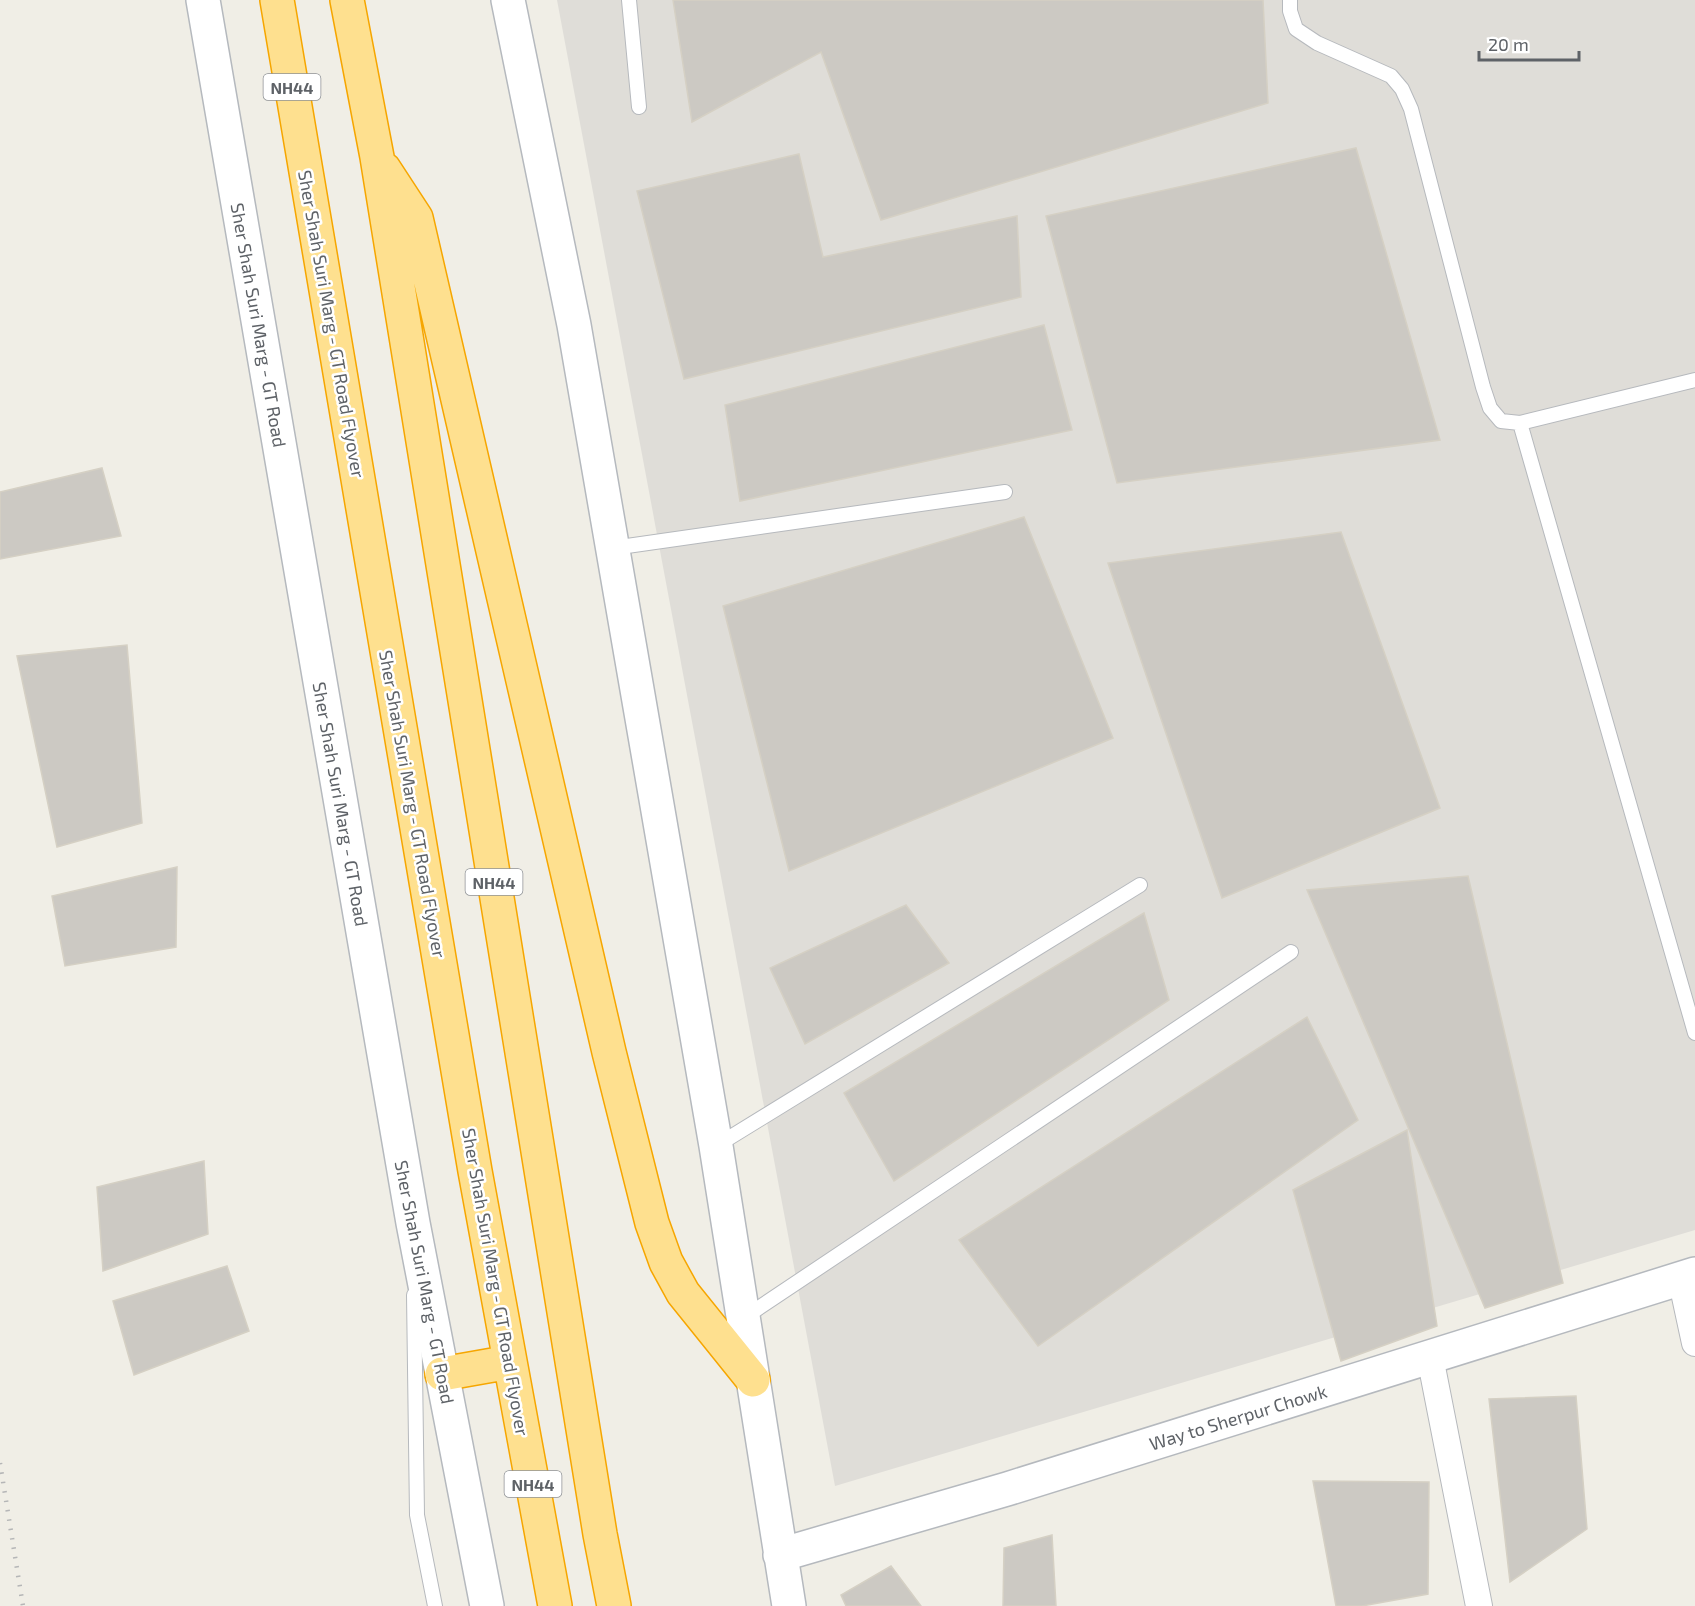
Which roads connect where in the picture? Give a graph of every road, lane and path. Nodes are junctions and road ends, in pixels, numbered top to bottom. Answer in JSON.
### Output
{"nodes":[{"id":1,"x":203,"y":0,"type":"edge"},
{"id":2,"x":277,"y":0,"type":"edge"},
{"id":3,"x":347,"y":0,"type":"edge"},
{"id":4,"x":508,"y":0,"type":"edge"},
{"id":5,"x":629,"y":0,"type":"edge"},
{"id":6,"x":1290,"y":0,"type":"edge"},
{"id":7,"x":639,"y":107,"type":"dead end"},
{"id":8,"x":377,"y":157,"type":"junction"},
{"id":9,"x":1695,"y":380,"type":"edge"},
{"id":10,"x":1520,"y":423,"type":"junction"},
{"id":11,"x":1005,"y":492,"type":"dead end"},
{"id":12,"x":613,"y":548,"type":"junction"},
{"id":13,"x":1140,"y":885,"type":"dead end"},
{"id":14,"x":1292,"y":952,"type":"dead end"},
{"id":15,"x":1695,"y":1033,"type":"edge"},
{"id":16,"x":717,"y":1146,"type":"junction"},
{"id":17,"x":413,"y":1223,"type":"junction"},
{"id":18,"x":1688,"y":1276,"type":"edge"},
{"id":19,"x":743,"y":1318,"type":"junction"},
{"id":20,"x":1695,"y":1343,"type":"edge"},
{"id":21,"x":1430,"y":1357,"type":"junction"},
{"id":22,"x":510,"y":1362,"type":"junction"},
{"id":23,"x":442,"y":1374,"type":"junction"},
{"id":24,"x":753,"y":1380,"type":"junction"},
{"id":25,"x":780,"y":1555,"type":"junction"},
{"id":26,"x":435,"y":1606,"type":"edge"},
{"id":27,"x":487,"y":1606,"type":"edge"},
{"id":28,"x":555,"y":1606,"type":"edge"},
{"id":29,"x":614,"y":1606,"type":"edge"},
{"id":30,"x":789,"y":1606,"type":"edge"},
{"id":31,"x":1479,"y":1606,"type":"edge"}],
"edges":[{"from":1,"to":17,"type":"street","name":"Sher Shah Suri Marg - GT Road"},
{"from":2,"to":22,"type":"highway","name":"Sher Shah Suri Marg - GT Road Flyover","number":"NH44"},
{"from":3,"to":8,"type":"highway","number":"NH44"},
{"from":4,"to":12,"type":"street"},
{"from":5,"to":7,"type":"lane"},
{"from":6,"to":10,"type":"lane"},
{"from":8,"to":24,"type":"highway"},
{"from":8,"to":29,"type":"highway","number":"NH44"},
{"from":9,"to":10,"type":"lane"},
{"from":10,"to":15,"type":"lane"},
{"from":11,"to":12,"type":"lane"},
{"from":12,"to":16,"type":"street"},
{"from":13,"to":16,"type":"lane"},
{"from":14,"to":19,"type":"lane"},
{"from":16,"to":19,"type":"street"},
{"from":17,"to":23,"type":"street","name":"Sher Shah Suri Marg - GT Road"},
{"from":17,"to":26,"type":"lane"},
{"from":18,"to":20,"type":"street"},
{"from":18,"to":21,"type":"street","name":"Way to Sherpur Chowk"},
{"from":19,"to":24,"type":"street"},
{"from":21,"to":25,"type":"street","name":"Way to Sherpur Chowk"},
{"from":21,"to":31,"type":"street"},
{"from":22,"to":23,"type":"highway"},
{"from":22,"to":28,"type":"highway","name":"Sher Shah Suri Marg - GT Road Flyover","number":"NH44"},
{"from":23,"to":27,"type":"street","name":"Sher Shah Suri Marg - GT Road"},
{"from":24,"to":25,"type":"street"},
{"from":25,"to":30,"type":"street"}]}
